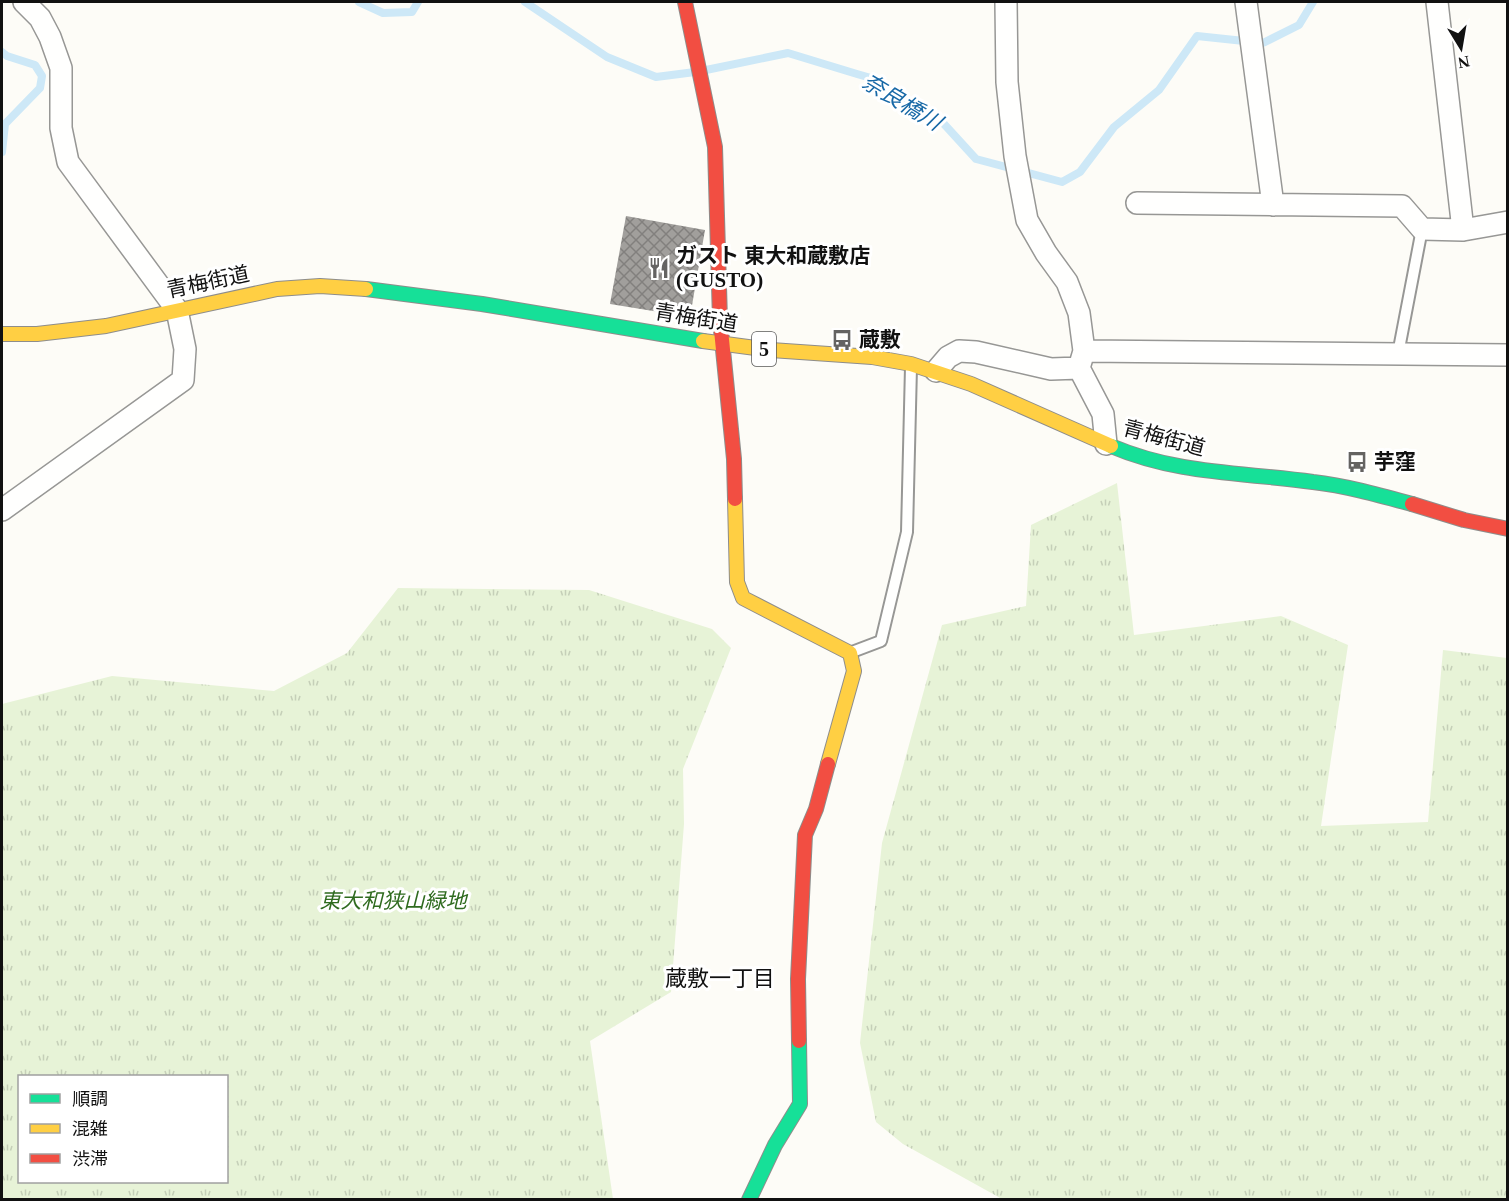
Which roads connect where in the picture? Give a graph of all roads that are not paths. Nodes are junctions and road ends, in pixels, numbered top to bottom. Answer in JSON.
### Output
{"nodes":[{"id":1,"x":24,"y":2,"type":"edge"},
{"id":2,"x":685,"y":2,"type":"edge"},
{"id":3,"x":1006,"y":2,"type":"edge"},
{"id":4,"x":1246,"y":2,"type":"edge"},
{"id":5,"x":1437,"y":2,"type":"edge"},
{"id":6,"x":1137,"y":203,"type":"dead end"},
{"id":7,"x":1273,"y":206,"type":"junction"},
{"id":8,"x":1508,"y":222,"type":"edge"},
{"id":9,"x":1422,"y":230,"type":"junction"},
{"id":10,"x":1463,"y":230,"type":"junction"},
{"id":11,"x":177,"y":310,"type":"junction"},
{"id":12,"x":2,"y":334,"type":"edge"},
{"id":13,"x":724,"y":344,"type":"junction"},
{"id":14,"x":1398,"y":354,"type":"junction"},
{"id":15,"x":1508,"y":355,"type":"edge"},
{"id":16,"x":1082,"y":360,"type":"junction"},
{"id":17,"x":911,"y":364,"type":"junction"},
{"id":18,"x":936,"y":371,"type":"junction"},
{"id":19,"x":1106,"y":444,"type":"junction"},
{"id":20,"x":2,"y":510,"type":"edge"},
{"id":21,"x":1508,"y":530,"type":"edge"},
{"id":22,"x":850,"y":653,"type":"junction"},
{"id":23,"x":749,"y":1200,"type":"edge"}],
"edges":[{"from":1,"to":11,"type":"street"},
{"from":2,"to":13,"type":"main road"},
{"from":3,"to":16,"type":"street"},
{"from":4,"to":7,"type":"street"},
{"from":5,"to":10,"type":"street"},
{"from":6,"to":7,"type":"street"},
{"from":7,"to":9,"type":"street"},
{"from":8,"to":10,"type":"street"},
{"from":9,"to":10,"type":"street"},
{"from":9,"to":14,"type":"lane"},
{"from":11,"to":12,"type":"main road","name":"青梅街道","number":"5"},
{"from":11,"to":13,"type":"main road","name":"青梅街道","number":"5"},
{"from":11,"to":20,"type":"street"},
{"from":13,"to":17,"type":"main road","name":"青梅街道","number":"5"},
{"from":13,"to":22,"type":"main road"},
{"from":14,"to":15,"type":"street"},
{"from":14,"to":16,"type":"street"},
{"from":16,"to":18,"type":"street"},
{"from":16,"to":19,"type":"street"},
{"from":17,"to":18,"type":"main road","name":"青梅街道","number":"5"},
{"from":17,"to":22,"type":"lane"},
{"from":18,"to":19,"type":"main road","name":"青梅街道","number":"5"},
{"from":19,"to":21,"type":"main road","name":"青梅街道","number":"5"},
{"from":22,"to":23,"type":"main road"}]}
